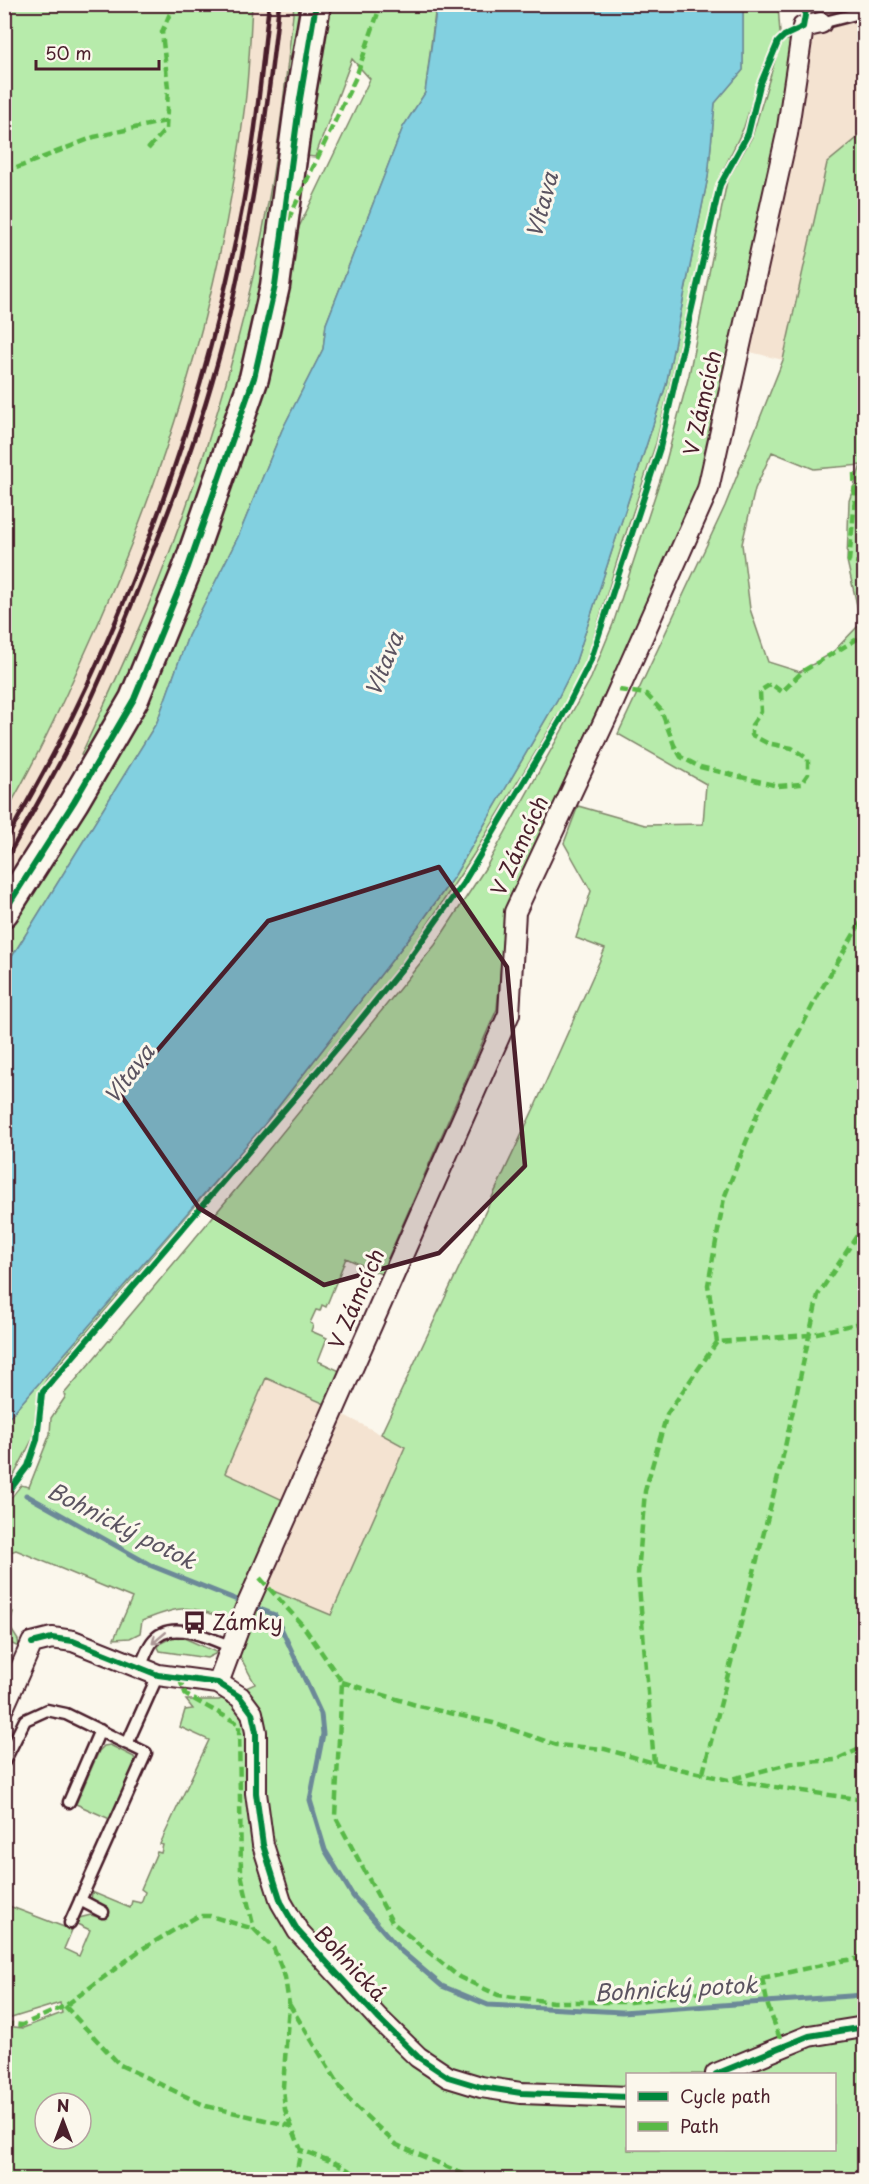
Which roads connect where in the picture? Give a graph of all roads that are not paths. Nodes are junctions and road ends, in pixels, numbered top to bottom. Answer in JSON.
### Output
{"nodes":[{"id":1,"x":316,"y":4,"type":"edge"},
{"id":2,"x":864,"y":12,"type":"edge"},
{"id":3,"x":821,"y":23,"type":"joint"},
{"id":4,"x":4,"y":912,"type":"edge"},
{"id":5,"x":232,"y":1647,"type":"junction"},
{"id":6,"x":149,"y":1671,"type":"junction"},
{"id":7,"x":218,"y":1683,"type":"junction"},
{"id":8,"x":4,"y":1706,"type":"edge"},
{"id":9,"x":100,"y":1730,"type":"junction"},
{"id":10,"x":127,"y":1744,"type":"junction"},
{"id":11,"x":4,"y":1762,"type":"edge"},
{"id":12,"x":69,"y":1802,"type":"dead end"},
{"id":13,"x":80,"y":1900,"type":"junction"},
{"id":14,"x":103,"y":1912,"type":"dead end"},
{"id":15,"x":70,"y":1923,"type":"dead end"},
{"id":16,"x":864,"y":2027,"type":"edge"},
{"id":17,"x":718,"y":2073,"type":"edge"},
{"id":18,"x":626,"y":2097,"type":"edge"}],
"edges":[{"from":1,"to":4,"type":"main road"},
{"from":2,"to":3,"type":"lane"},
{"from":3,"to":5,"type":"street","name":"V Zámcích"},
{"from":5,"to":6,"type":"lane","one_way":true},
{"from":5,"to":7,"type":"street","name":"V Zámcích"},
{"from":6,"to":7,"type":"street"},
{"from":6,"to":8,"type":"street"},
{"from":6,"to":10,"type":"lane"},
{"from":7,"to":18,"type":"street","name":"Bohnická"},
{"from":9,"to":10,"type":"lane"},
{"from":9,"to":11,"type":"lane"},
{"from":9,"to":12,"type":"lane"},
{"from":10,"to":13,"type":"lane"},
{"from":13,"to":14,"type":"lane"},
{"from":13,"to":15,"type":"lane"},
{"from":16,"to":17,"type":"street"}]}
